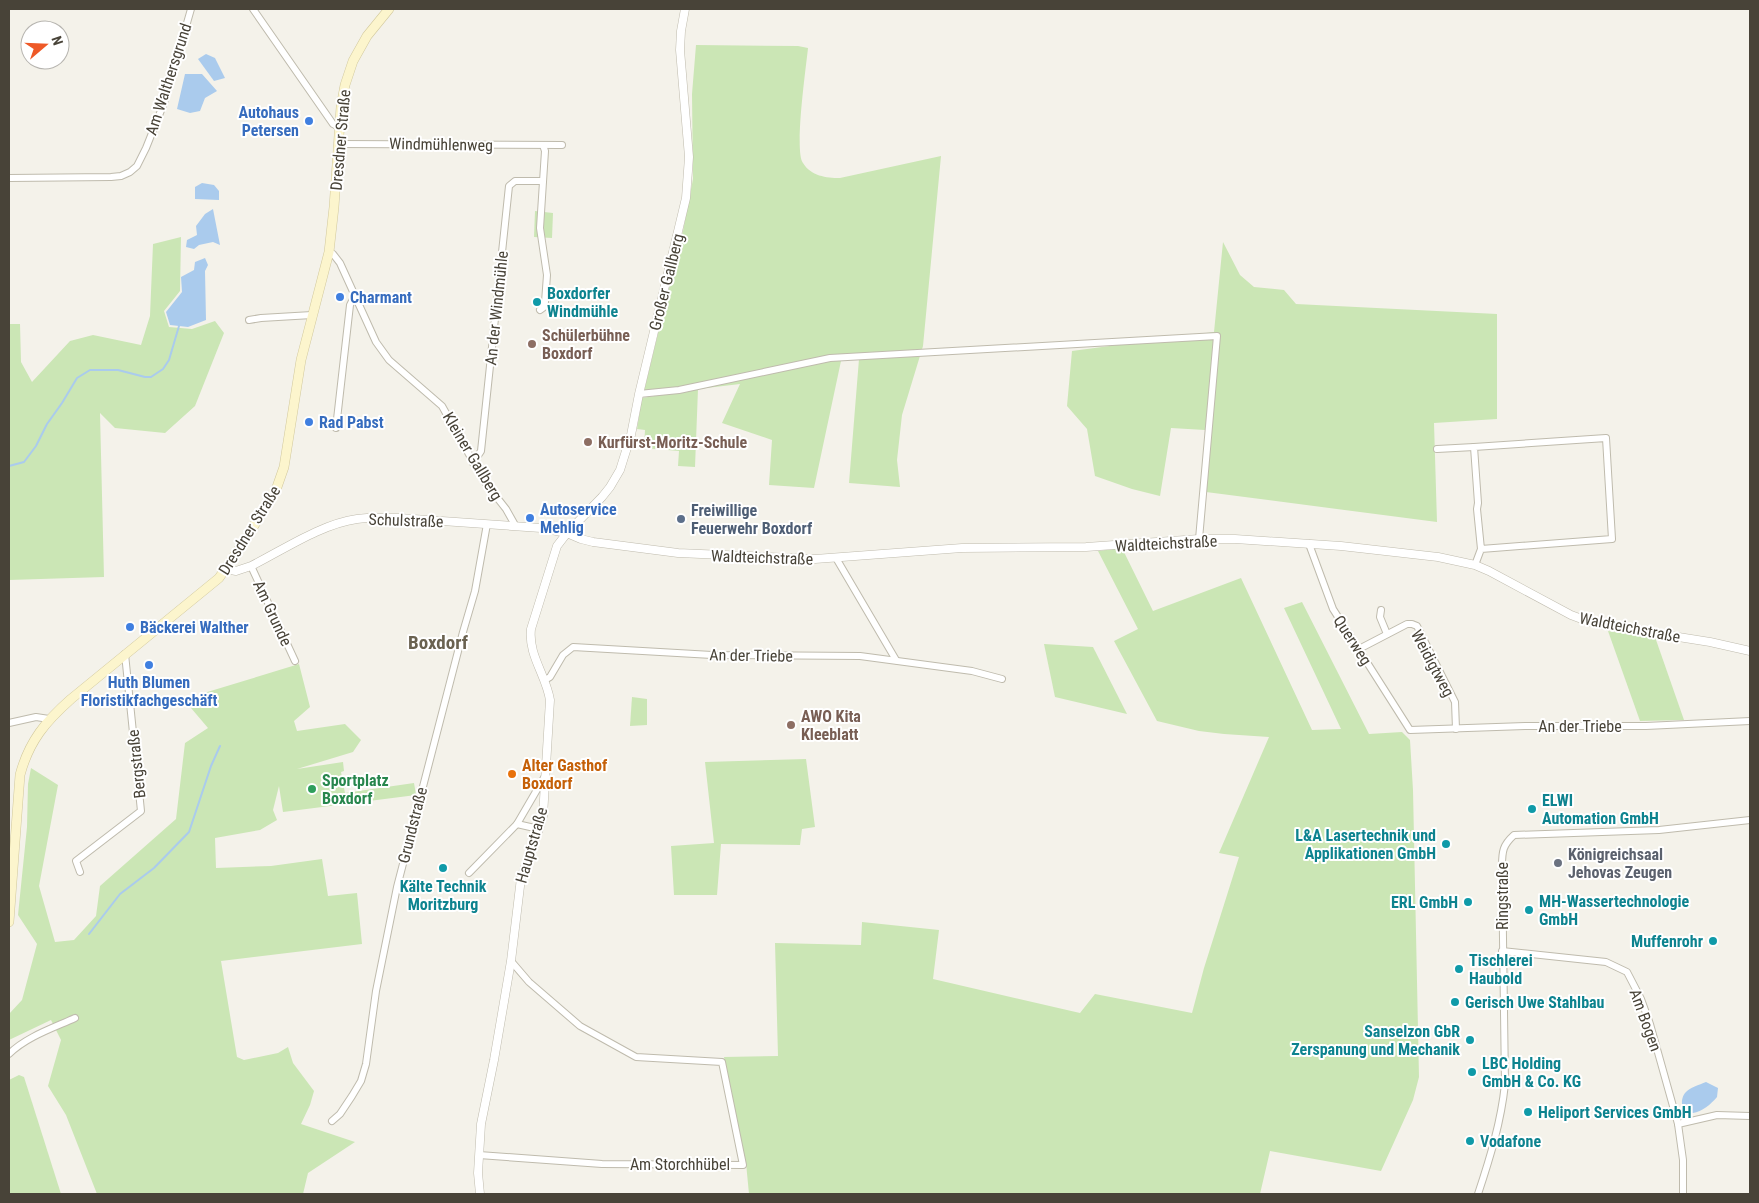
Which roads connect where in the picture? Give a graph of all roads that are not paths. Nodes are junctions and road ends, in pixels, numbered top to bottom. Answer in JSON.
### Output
{"nodes":[{"id":1,"x":191,"y":9,"type":"edge"},
{"id":2,"x":252,"y":9,"type":"edge"},
{"id":3,"x":389,"y":9,"type":"edge"},
{"id":4,"x":685,"y":9,"type":"edge"},
{"id":5,"x":339,"y":128,"type":"junction"},
{"id":6,"x":339,"y":144,"type":"junction"},
{"id":7,"x":543,"y":145,"type":"junction"},
{"id":8,"x":562,"y":145,"type":"dead end"},
{"id":9,"x":9,"y":178,"type":"edge"},
{"id":10,"x":543,"y":181,"type":"junction"},
{"id":11,"x":329,"y":252,"type":"junction"},
{"id":12,"x":354,"y":297,"type":"junction"},
{"id":13,"x":540,"y":310,"type":"dead end"},
{"id":14,"x":312,"y":316,"type":"junction"},
{"id":15,"x":249,"y":320,"type":"dead end"},
{"id":16,"x":639,"y":394,"type":"junction"},
{"id":17,"x":336,"y":428,"type":"dead end"},
{"id":18,"x":1474,"y":447,"type":"junction"},
{"id":19,"x":1437,"y":449,"type":"dead end"},
{"id":20,"x":473,"y":463,"type":"junction"},
{"id":21,"x":487,"y":524,"type":"junction"},
{"id":22,"x":515,"y":525,"type":"junction"},
{"id":23,"x":567,"y":533,"type":"junction"},
{"id":24,"x":1200,"y":539,"type":"junction"},
{"id":25,"x":1308,"y":544,"type":"junction"},
{"id":26,"x":1480,"y":549,"type":"junction"},
{"id":27,"x":836,"y":558,"type":"junction"},
{"id":28,"x":1475,"y":565,"type":"junction"},
{"id":29,"x":251,"y":566,"type":"junction"},
{"id":30,"x":226,"y":569,"type":"junction"},
{"id":31,"x":1381,"y":610,"type":"dead end"},
{"id":32,"x":1387,"y":634,"type":"junction"},
{"id":33,"x":1359,"y":649,"type":"junction"},
{"id":34,"x":1750,"y":651,"type":"edge"},
{"id":35,"x":125,"y":654,"type":"junction"},
{"id":36,"x":894,"y":660,"type":"junction"},
{"id":37,"x":295,"y":661,"type":"dead end"},
{"id":38,"x":1002,"y":679,"type":"dead end"},
{"id":39,"x":545,"y":680,"type":"junction"},
{"id":40,"x":49,"y":718,"type":"junction"},
{"id":41,"x":1750,"y":721,"type":"edge"},
{"id":42,"x":9,"y":723,"type":"edge"},
{"id":43,"x":1456,"y":729,"type":"junction"},
{"id":44,"x":1410,"y":730,"type":"joint"},
{"id":45,"x":546,"y":774,"type":"junction"},
{"id":46,"x":1750,"y":820,"type":"edge"},
{"id":47,"x":517,"y":824,"type":"junction"},
{"id":48,"x":539,"y":829,"type":"junction"},
{"id":49,"x":80,"y":872,"type":"dead end"},
{"id":50,"x":469,"y":873,"type":"dead end"},
{"id":51,"x":9,"y":922,"type":"edge"},
{"id":52,"x":1502,"y":951,"type":"junction"},
{"id":53,"x":511,"y":961,"type":"junction"},
{"id":54,"x":76,"y":1018,"type":"dead end"},
{"id":55,"x":9,"y":1054,"type":"edge"},
{"id":56,"x":1750,"y":1116,"type":"edge"},
{"id":57,"x":332,"y":1121,"type":"dead end"},
{"id":58,"x":1678,"y":1124,"type":"junction"},
{"id":59,"x":479,"y":1156,"type":"junction"},
{"id":60,"x":480,"y":1194,"type":"edge"},
{"id":61,"x":1478,"y":1194,"type":"edge"},
{"id":62,"x":1683,"y":1194,"type":"edge"}],
"edges":[{"from":1,"to":9,"type":"street","name":"Am Walthersgrund"},
{"from":2,"to":5,"type":"street"},
{"from":3,"to":5,"type":"main road","name":"Dresdner Straße"},
{"from":4,"to":16,"type":"street","name":"Großer Gallberg"},
{"from":5,"to":6,"type":"main road","name":"Dresdner Straße"},
{"from":6,"to":7,"type":"street","name":"Windmühlenweg"},
{"from":6,"to":11,"type":"main road","name":"Dresdner Straße"},
{"from":7,"to":8,"type":"street","name":"Windmühlenweg"},
{"from":7,"to":10,"type":"street"},
{"from":10,"to":13,"type":"street"},
{"from":10,"to":20,"type":"street","name":"An der Windmühle"},
{"from":11,"to":12,"type":"street","name":"Kleiner Gallberg"},
{"from":11,"to":14,"type":"main road","name":"Dresdner Straße"},
{"from":12,"to":17,"type":"street"},
{"from":12,"to":20,"type":"street","name":"Kleiner Gallberg"},
{"from":14,"to":15,"type":"street"},
{"from":14,"to":30,"type":"main road","name":"Dresdner Straße"},
{"from":16,"to":23,"type":"street","name":"Großer Gallberg"},
{"from":16,"to":24,"type":"street"},
{"from":18,"to":19,"type":"street"},
{"from":18,"to":26,"type":"street"},
{"from":18,"to":26,"type":"street"},
{"from":20,"to":22,"type":"street","name":"Kleiner Gallberg"},
{"from":21,"to":22,"type":"street","name":"Schulstraße"},
{"from":21,"to":29,"type":"street","name":"Schulstraße"},
{"from":21,"to":57,"type":"street","name":"Grundstraße"},
{"from":22,"to":23,"type":"street","name":"Schulstraße"},
{"from":23,"to":27,"type":"street","name":"Waldteichstraße"},
{"from":23,"to":39,"type":"street","name":"Hauptstraße"},
{"from":24,"to":25,"type":"street","name":"Waldteichstraße"},
{"from":24,"to":27,"type":"street","name":"Waldteichstraße"},
{"from":25,"to":28,"type":"street","name":"Waldteichstraße"},
{"from":25,"to":33,"type":"street","name":"Querweg"},
{"from":26,"to":28,"type":"street"},
{"from":27,"to":36,"type":"street"},
{"from":28,"to":34,"type":"street","name":"Waldteichstraße"},
{"from":29,"to":30,"type":"street","name":"Schulstraße"},
{"from":29,"to":37,"type":"street","name":"Am Grunde"},
{"from":30,"to":35,"type":"main road","name":"Dresdner Straße"},
{"from":31,"to":32,"type":"street","name":"Weidigtweg"},
{"from":32,"to":33,"type":"street","name":"Weidigtweg"},
{"from":32,"to":43,"type":"street","name":"Weidigtweg"},
{"from":33,"to":44,"type":"street","name":"Querweg"},
{"from":35,"to":40,"type":"main road","name":"Dresdner Straße"},
{"from":35,"to":49,"type":"street","name":"Bergstraße"},
{"from":36,"to":38,"type":"street","name":"An der Triebe"},
{"from":36,"to":39,"type":"street","name":"An der Triebe"},
{"from":39,"to":45,"type":"street","name":"Hauptstraße"},
{"from":40,"to":42,"type":"street"},
{"from":40,"to":51,"type":"main road","name":"Dresdner Straße"},
{"from":41,"to":43,"type":"street","name":"An der Triebe"},
{"from":43,"to":44,"type":"street","name":"An der Triebe"},
{"from":45,"to":47,"type":"street"},
{"from":45,"to":48,"type":"street","name":"Hauptstraße"},
{"from":46,"to":52,"type":"street","name":"Ringstraße"},
{"from":47,"to":48,"type":"street"},
{"from":47,"to":50,"type":"street"},
{"from":48,"to":53,"type":"street","name":"Hauptstraße"},
{"from":52,"to":58,"type":"street","name":"Am Bogen"},
{"from":52,"to":61,"type":"street","name":"Ringstraße"},
{"from":53,"to":59,"type":"street","name":"Hauptstraße"},
{"from":53,"to":59,"type":"street","name":"Am Storchhübel"},
{"from":54,"to":55,"type":"street"},
{"from":56,"to":58,"type":"street"},
{"from":58,"to":62,"type":"street","name":"Am Bogen"},
{"from":59,"to":60,"type":"street","name":"Hauptstraße"}]}
